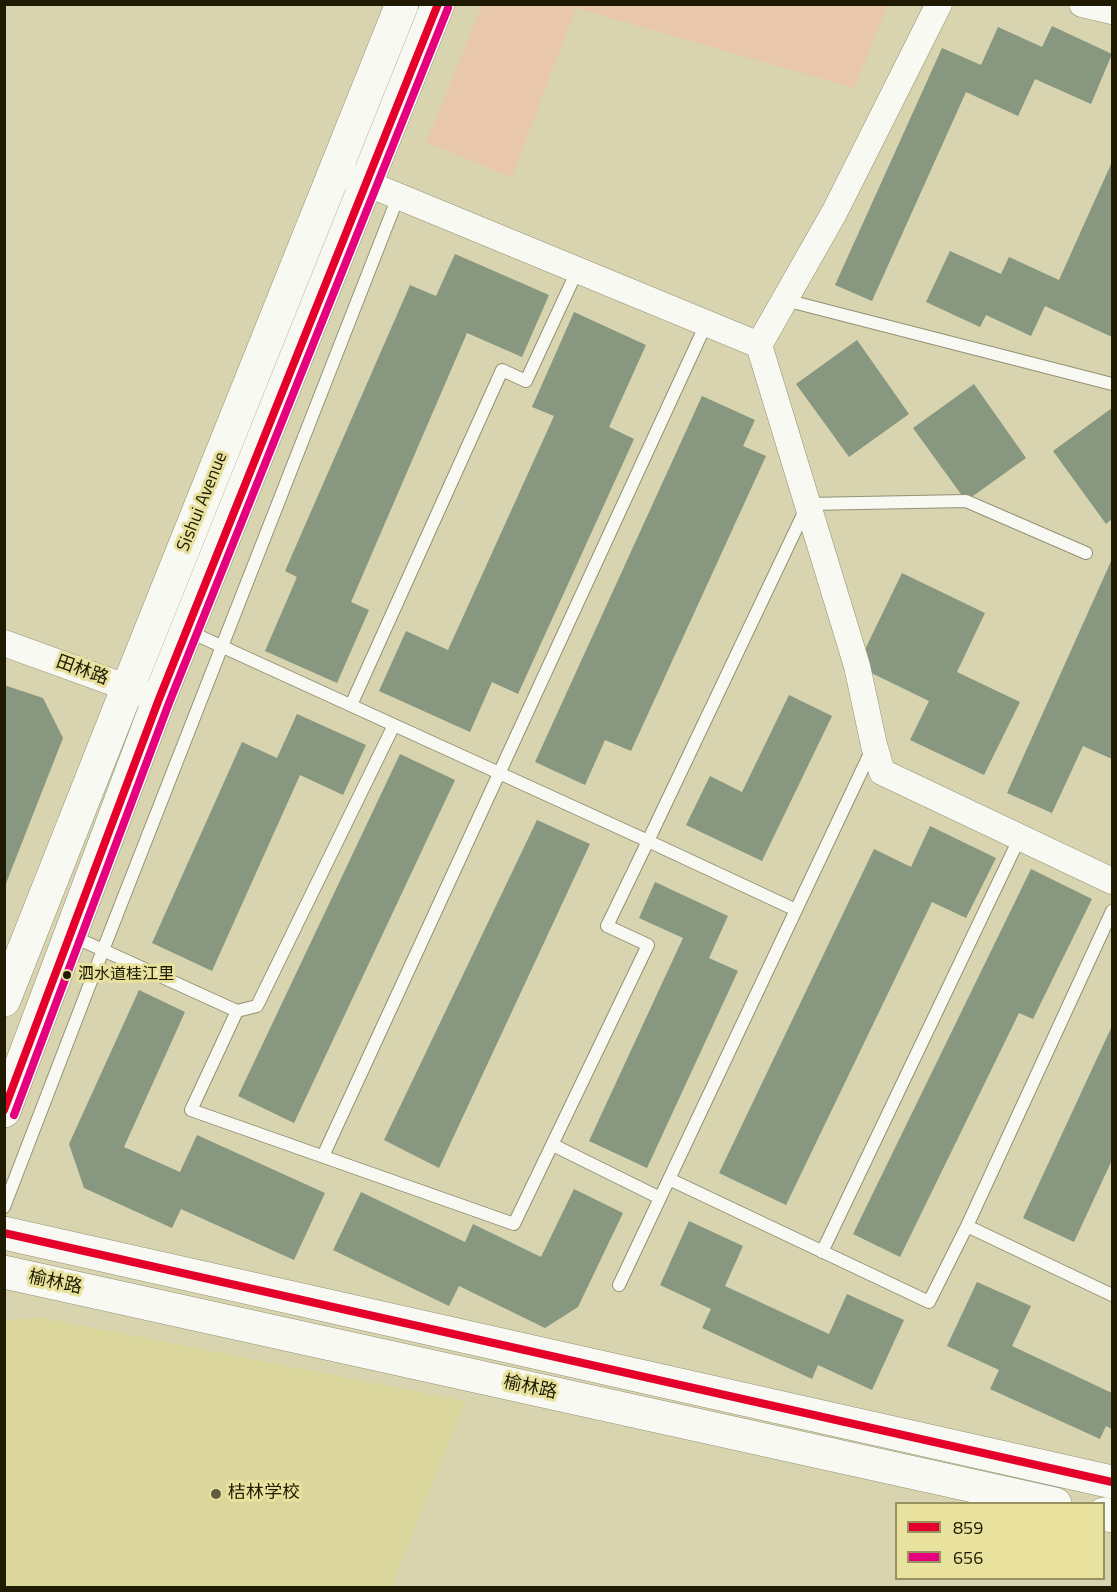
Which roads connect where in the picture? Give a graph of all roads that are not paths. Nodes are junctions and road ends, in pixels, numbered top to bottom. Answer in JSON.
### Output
{"nodes":[{"id":1,"x":402,"y":4,"type":"edge"},
{"id":2,"x":438,"y":4,"type":"edge"},
{"id":3,"x":939,"y":4,"type":"edge"},
{"id":4,"x":1083,"y":4,"type":"edge"},
{"id":5,"x":1113,"y":11,"type":"edge"},
{"id":6,"x":337,"y":171,"type":"junction"},
{"id":7,"x":367,"y":184,"type":"junction"},
{"id":8,"x":398,"y":197,"type":"junction"},
{"id":9,"x":577,"y":271,"type":"junction"},
{"id":10,"x":785,"y":300,"type":"junction"},
{"id":11,"x":706,"y":324,"type":"junction"},
{"id":12,"x":759,"y":345,"type":"junction"},
{"id":13,"x":1113,"y":384,"type":"edge"},
{"id":14,"x":808,"y":504,"type":"junction"},
{"id":15,"x":1086,"y":553,"type":"dead end"},
{"id":16,"x":187,"y":630,"type":"junction"},
{"id":17,"x":4,"y":643,"type":"edge"},
{"id":18,"x":222,"y":646,"type":"junction"},
{"id":19,"x":128,"y":687,"type":"junction"},
{"id":20,"x":159,"y":699,"type":"junction"},
{"id":21,"x":351,"y":705,"type":"junction"},
{"id":22,"x":394,"y":725,"type":"junction"},
{"id":23,"x":874,"y":745,"type":"junction"},
{"id":24,"x":499,"y":773,"type":"junction"},
{"id":25,"x":1020,"y":837,"type":"junction"},
{"id":26,"x":648,"y":841,"type":"junction"},
{"id":27,"x":1113,"y":881,"type":"edge"},
{"id":28,"x":796,"y":910,"type":"junction"},
{"id":29,"x":1113,"y":911,"type":"edge"},
{"id":30,"x":71,"y":936,"type":"junction"},
{"id":31,"x":103,"y":950,"type":"junction"},
{"id":32,"x":4,"y":1000,"type":"edge"},
{"id":33,"x":237,"y":1011,"type":"junction"},
{"id":34,"x":4,"y":1111,"type":"edge"},
{"id":35,"x":553,"y":1145,"type":"junction"},
{"id":36,"x":323,"y":1156,"type":"junction"},
{"id":37,"x":669,"y":1179,"type":"junction"},
{"id":38,"x":660,"y":1198,"type":"junction"},
{"id":39,"x":4,"y":1207,"type":"edge"},
{"id":40,"x":966,"y":1226,"type":"junction"},
{"id":41,"x":4,"y":1233,"type":"edge"},
{"id":42,"x":822,"y":1252,"type":"junction"},
{"id":43,"x":4,"y":1272,"type":"edge"},
{"id":44,"x":619,"y":1285,"type":"dead end"},
{"id":45,"x":1111,"y":1290,"type":"edge"},
{"id":46,"x":1113,"y":1482,"type":"edge"},
{"id":47,"x":1050,"y":1502,"type":"edge"}],
"edges":[{"from":1,"to":6,"type":"street","name":"Sishui Avenue"},
{"from":2,"to":7,"type":"street","name":"Sishui Avenue"},
{"from":3,"to":10,"type":"street"},
{"from":4,"to":5,"type":"street"},
{"from":6,"to":7,"type":"street"},
{"from":6,"to":19,"type":"street","name":"Sishui Avenue"},
{"from":7,"to":8,"type":"street"},
{"from":7,"to":16,"type":"street","name":"Sishui Avenue"},
{"from":8,"to":9,"type":"street"},
{"from":8,"to":18,"type":"lane"},
{"from":9,"to":11,"type":"street"},
{"from":9,"to":21,"type":"lane"},
{"from":10,"to":12,"type":"street"},
{"from":10,"to":13,"type":"lane"},
{"from":11,"to":12,"type":"street"},
{"from":11,"to":24,"type":"lane"},
{"from":12,"to":14,"type":"street"},
{"from":14,"to":15,"type":"lane"},
{"from":14,"to":23,"type":"street"},
{"from":14,"to":26,"type":"lane"},
{"from":16,"to":18,"type":"lane"},
{"from":16,"to":20,"type":"street","name":"Sishui Avenue"},
{"from":17,"to":19,"type":"street","name":"田林路"},
{"from":18,"to":21,"type":"lane"},
{"from":18,"to":31,"type":"lane"},
{"from":19,"to":20,"type":"street","name":"田林路"},
{"from":19,"to":32,"type":"street","name":"Sishui Avenue"},
{"from":20,"to":30,"type":"street","name":"Sishui Avenue"},
{"from":21,"to":22,"type":"lane"},
{"from":22,"to":24,"type":"lane"},
{"from":22,"to":33,"type":"lane"},
{"from":23,"to":25,"type":"street"},
{"from":23,"to":28,"type":"lane"},
{"from":24,"to":26,"type":"lane"},
{"from":24,"to":36,"type":"lane"},
{"from":25,"to":27,"type":"street"},
{"from":25,"to":42,"type":"lane"},
{"from":26,"to":28,"type":"lane"},
{"from":26,"to":35,"type":"lane"},
{"from":28,"to":37,"type":"lane"},
{"from":29,"to":40,"type":"lane"},
{"from":30,"to":31,"type":"lane"},
{"from":30,"to":34,"type":"street","name":"Sishui Avenue"},
{"from":31,"to":33,"type":"lane"},
{"from":31,"to":39,"type":"lane"},
{"from":33,"to":36,"type":"lane"},
{"from":35,"to":36,"type":"lane"},
{"from":35,"to":38,"type":"lane"},
{"from":37,"to":38,"type":"lane"},
{"from":37,"to":42,"type":"lane"},
{"from":38,"to":44,"type":"lane"},
{"from":40,"to":42,"type":"lane"},
{"from":40,"to":45,"type":"lane"},
{"from":41,"to":46,"type":"street","name":"榆林路"},
{"from":43,"to":47,"type":"street","name":"榆林路"}]}
